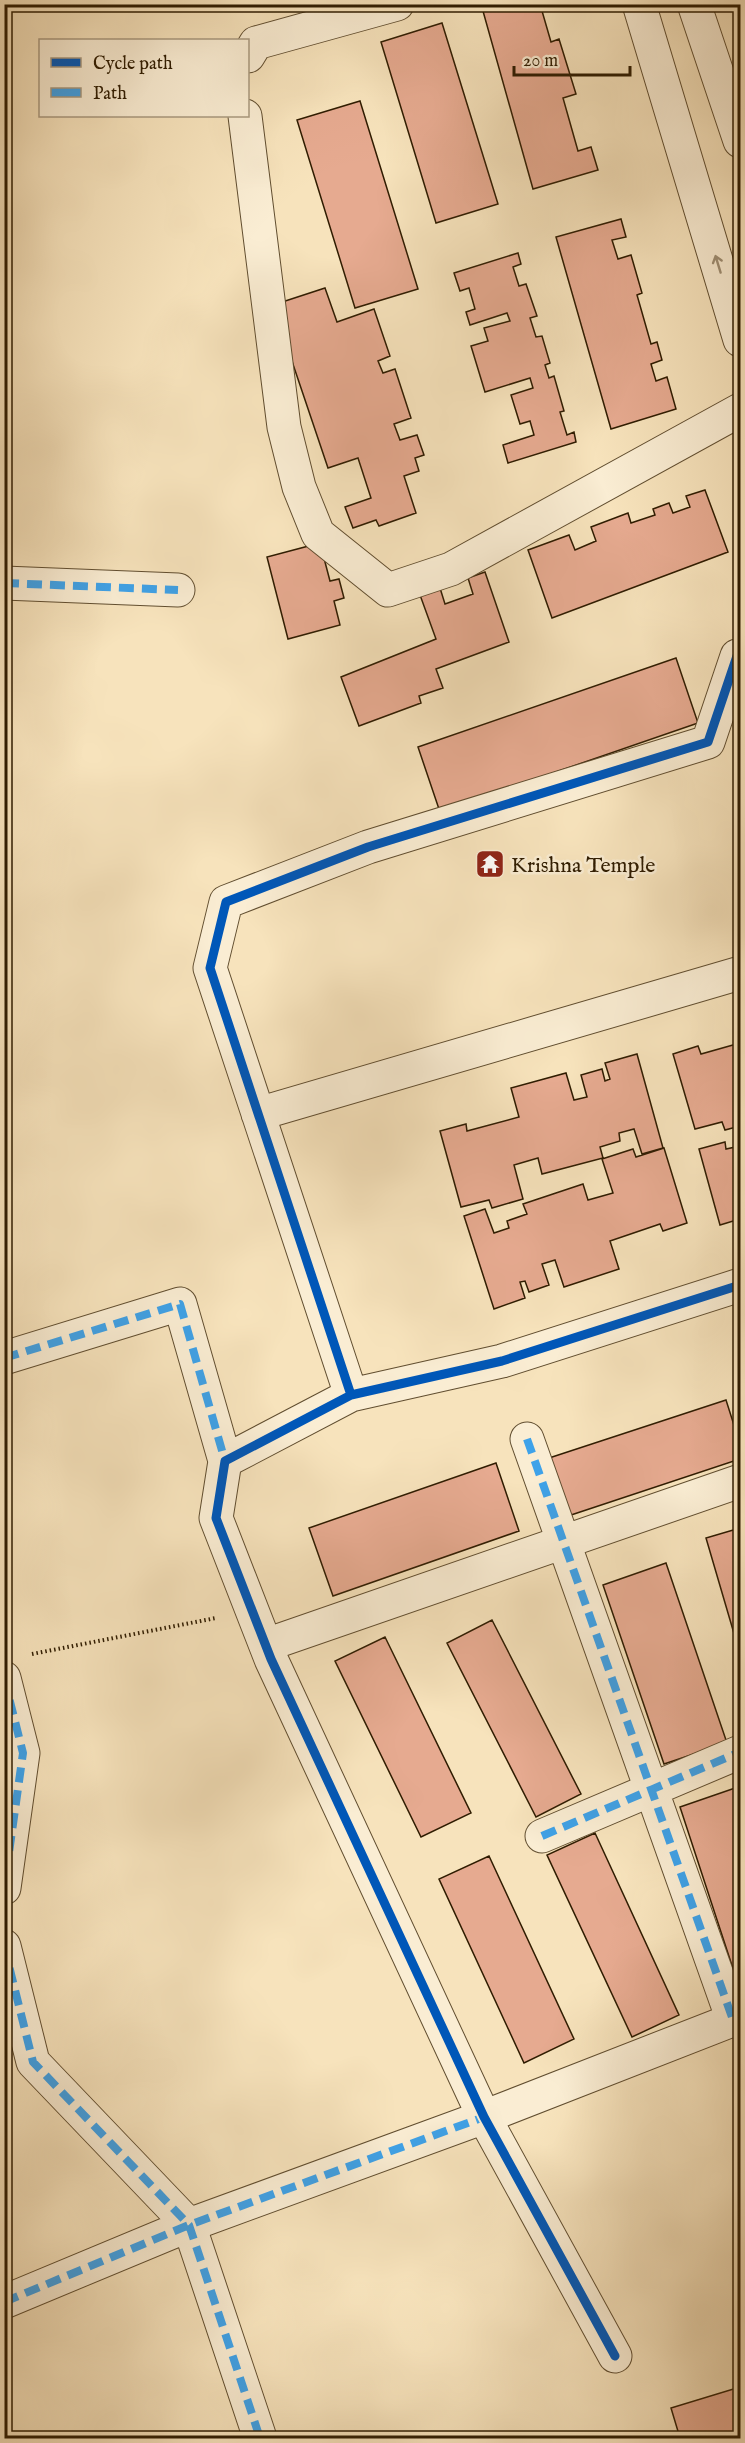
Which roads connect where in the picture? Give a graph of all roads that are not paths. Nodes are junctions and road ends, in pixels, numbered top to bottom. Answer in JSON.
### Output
{"nodes":[{"id":1,"x":397,"y":4,"type":"edge"},
{"id":2,"x":639,"y":4,"type":"edge"},
{"id":3,"x":699,"y":18,"type":"edge"},
{"id":4,"x":653,"y":48,"type":"junction"},
{"id":5,"x":249,"y":54,"type":"edge"},
{"id":6,"x":245,"y":117,"type":"edge"},
{"id":7,"x":741,"y":141,"type":"edge"},
{"id":8,"x":741,"y":340,"type":"edge"},
{"id":9,"x":741,"y":410,"type":"edge"},
{"id":10,"x":4,"y":583,"type":"edge"},
{"id":11,"x":178,"y":590,"type":"dead end"},
{"id":12,"x":741,"y":656,"type":"edge"},
{"id":13,"x":741,"y":973,"type":"edge"},
{"id":14,"x":258,"y":1114,"type":"junction"},
{"id":15,"x":741,"y":1285,"type":"edge"},
{"id":16,"x":4,"y":1358,"type":"edge"},
{"id":17,"x":351,"y":1395,"type":"junction"},
{"id":18,"x":528,"y":1439,"type":"dead end"},
{"id":19,"x":225,"y":1461,"type":"junction"},
{"id":20,"x":741,"y":1481,"type":"edge"},
{"id":21,"x":565,"y":1540,"type":"junction"},
{"id":22,"x":266,"y":1645,"type":"junction"},
{"id":23,"x":4,"y":1678,"type":"edge"},
{"id":24,"x":741,"y":1752,"type":"edge"},
{"id":25,"x":652,"y":1790,"type":"junction"},
{"id":26,"x":542,"y":1836,"type":"dead end"},
{"id":27,"x":4,"y":1888,"type":"edge"},
{"id":28,"x":4,"y":1946,"type":"edge"},
{"id":29,"x":737,"y":2019,"type":"edge"},
{"id":30,"x":484,"y":2117,"type":"junction"},
{"id":31,"x":189,"y":2224,"type":"junction"},
{"id":32,"x":4,"y":2302,"type":"edge"},
{"id":33,"x":615,"y":2356,"type":"dead end"},
{"id":34,"x":260,"y":2439,"type":"edge"}],
"edges":[{"from":1,"to":5,"type":"street"},
{"from":2,"to":4,"type":"street"},
{"from":3,"to":4,"type":"street"},
{"from":3,"to":7,"type":"street"},
{"from":8,"to":4,"type":"street","one_way":true},
{"from":6,"to":9,"type":"street"},
{"from":10,"to":11,"type":"street"},
{"from":12,"to":14,"type":"street"},
{"from":13,"to":14,"type":"street"},
{"from":14,"to":17,"type":"street"},
{"from":15,"to":17,"type":"street"},
{"from":16,"to":19,"type":"street"},
{"from":17,"to":19,"type":"street"},
{"from":18,"to":21,"type":"street"},
{"from":19,"to":22,"type":"street"},
{"from":20,"to":21,"type":"street"},
{"from":21,"to":22,"type":"street"},
{"from":21,"to":25,"type":"street"},
{"from":22,"to":30,"type":"street"},
{"from":23,"to":27,"type":"street"},
{"from":24,"to":25,"type":"street"},
{"from":25,"to":26,"type":"street"},
{"from":25,"to":29,"type":"street"},
{"from":28,"to":31,"type":"street"},
{"from":29,"to":30,"type":"street"},
{"from":30,"to":31,"type":"street"},
{"from":30,"to":33,"type":"street"},
{"from":31,"to":32,"type":"street"},
{"from":31,"to":34,"type":"street"}]}
